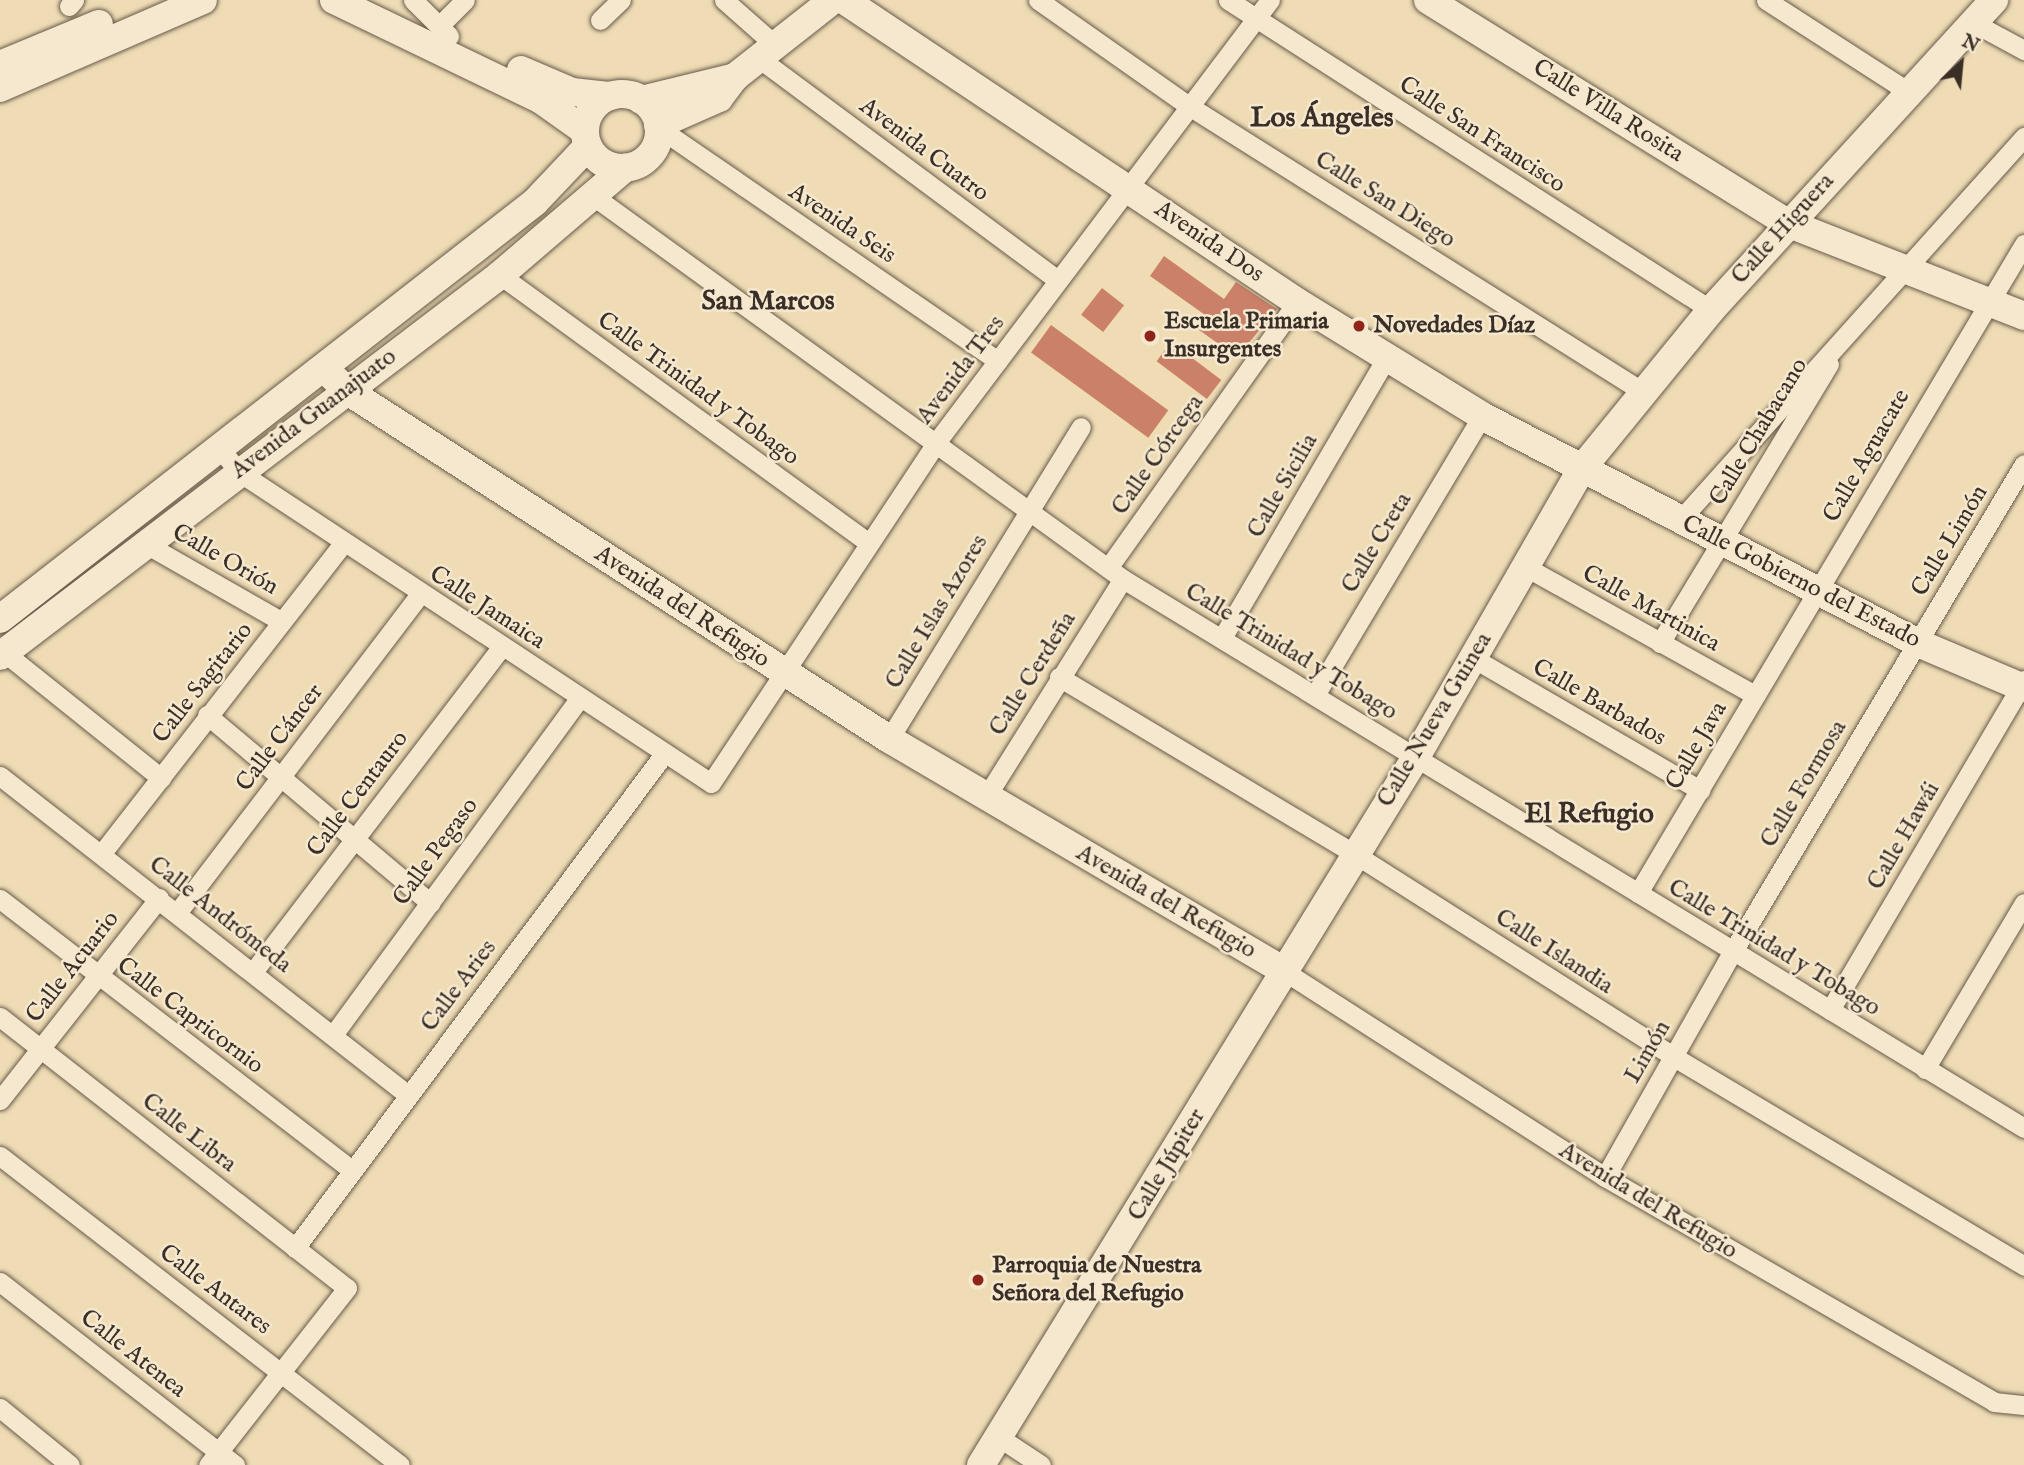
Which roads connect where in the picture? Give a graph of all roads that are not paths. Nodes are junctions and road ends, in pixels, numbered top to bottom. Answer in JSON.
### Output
{"nodes":[{"id":1,"x":156,"y":0,"type":"edge"},
{"id":2,"x":204,"y":0,"type":"edge"},
{"id":3,"x":334,"y":0,"type":"edge"},
{"id":4,"x":372,"y":0,"type":"edge"},
{"id":5,"x":413,"y":0,"type":"edge"},
{"id":6,"x":465,"y":0,"type":"edge"},
{"id":7,"x":621,"y":0,"type":"edge"},
{"id":8,"x":724,"y":0,"type":"edge"},
{"id":9,"x":833,"y":0,"type":"edge"},
{"id":10,"x":845,"y":0,"type":"edge"},
{"id":11,"x":1038,"y":0,"type":"edge"},
{"id":12,"x":1228,"y":0,"type":"edge"},
{"id":13,"x":1270,"y":0,"type":"edge"},
{"id":14,"x":1429,"y":0,"type":"edge"},
{"id":15,"x":1766,"y":0,"type":"edge"},
{"id":16,"x":1994,"y":0,"type":"edge"},
{"id":17,"x":1256,"y":19,"type":"junction"},
{"id":18,"x":600,"y":20,"type":"dead end"},
{"id":19,"x":1974,"y":23,"type":"junction"},
{"id":20,"x":444,"y":31,"type":"junction"},
{"id":21,"x":2024,"y":50,"type":"edge"},
{"id":22,"x":768,"y":52,"type":"junction"},
{"id":23,"x":0,"y":65,"type":"edge"},
{"id":24,"x":735,"y":77,"type":"junction"},
{"id":25,"x":0,"y":88,"type":"edge"},
{"id":26,"x":1907,"y":90,"type":"junction"},
{"id":27,"x":611,"y":96,"type":"junction"},
{"id":28,"x":642,"y":100,"type":"junction"},
{"id":29,"x":1189,"y":106,"type":"junction"},
{"id":30,"x":659,"y":127,"type":"junction"},
{"id":31,"x":2024,"y":137,"type":"edge"},
{"id":32,"x":587,"y":139,"type":"junction"},
{"id":33,"x":625,"y":168,"type":"junction"},
{"id":34,"x":1130,"y":188,"type":"junction"},
{"id":35,"x":596,"y":198,"type":"junction"},
{"id":36,"x":1787,"y":223,"type":"junction"},
{"id":37,"x":2024,"y":244,"type":"edge"},
{"id":38,"x":1906,"y":268,"type":"junction"},
{"id":39,"x":500,"y":275,"type":"junction"},
{"id":40,"x":1058,"y":280,"type":"junction"},
{"id":41,"x":1987,"y":301,"type":"junction"},
{"id":42,"x":1297,"y":302,"type":"junction"},
{"id":43,"x":1711,"y":310,"type":"junction"},
{"id":44,"x":2024,"y":316,"type":"edge"},
{"id":45,"x":1834,"y":353,"type":"junction"},
{"id":46,"x":1386,"y":359,"type":"junction"},
{"id":47,"x":998,"y":360,"type":"junction"},
{"id":48,"x":326,"y":370,"type":"junction"},
{"id":49,"x":346,"y":390,"type":"junction"},
{"id":50,"x":1640,"y":390,"type":"junction"},
{"id":51,"x":1482,"y":415,"type":"junction"},
{"id":52,"x":1080,"y":427,"type":"dead end"},
{"id":53,"x":936,"y":444,"type":"junction"},
{"id":54,"x":220,"y":449,"type":"junction"},
{"id":55,"x":2024,"y":464,"type":"edge"},
{"id":56,"x":1583,"y":467,"type":"junction"},
{"id":57,"x":239,"y":472,"type":"junction"},
{"id":58,"x":159,"y":494,"type":"junction"},
{"id":59,"x":1026,"y":510,"type":"junction"},
{"id":60,"x":179,"y":519,"type":"junction"},
{"id":61,"x":1680,"y":520,"type":"junction"},
{"id":62,"x":867,"y":542,"type":"junction"},
{"id":63,"x":1721,"y":542,"type":"junction"},
{"id":64,"x":144,"y":543,"type":"junction"},
{"id":65,"x":344,"y":543,"type":"junction"},
{"id":66,"x":1524,"y":566,"type":"junction"},
{"id":67,"x":1116,"y":573,"type":"junction"},
{"id":68,"x":1817,"y":590,"type":"junction"},
{"id":69,"x":421,"y":593,"type":"junction"},
{"id":70,"x":0,"y":619,"type":"edge"},
{"id":71,"x":281,"y":621,"type":"junction"},
{"id":72,"x":1222,"y":638,"type":"junction"},
{"id":73,"x":1660,"y":643,"type":"junction"},
{"id":74,"x":1918,"y":643,"type":"junction"},
{"id":75,"x":502,"y":646,"type":"junction"},
{"id":76,"x":2,"y":655,"type":"edge"},
{"id":77,"x":1473,"y":658,"type":"junction"},
{"id":78,"x":784,"y":672,"type":"junction"},
{"id":79,"x":1059,"y":677,"type":"junction"},
{"id":80,"x":2023,"y":685,"type":"edge"},
{"id":81,"x":1315,"y":695,"type":"junction"},
{"id":82,"x":1755,"y":695,"type":"junction"},
{"id":83,"x":580,"y":698,"type":"junction"},
{"id":84,"x":207,"y":715,"type":"junction"},
{"id":85,"x":889,"y":739,"type":"junction"},
{"id":86,"x":664,"y":754,"type":"junction"},
{"id":87,"x":1416,"y":757,"type":"junction"},
{"id":88,"x":282,"y":775,"type":"junction"},
{"id":89,"x":0,"y":776,"type":"edge"},
{"id":90,"x":161,"y":778,"type":"junction"},
{"id":91,"x":710,"y":783,"type":"joint"},
{"id":92,"x":1700,"y":790,"type":"junction"},
{"id":93,"x":986,"y":797,"type":"junction"},
{"id":94,"x":355,"y":839,"type":"junction"},
{"id":95,"x":102,"y":853,"type":"junction"},
{"id":96,"x":1353,"y":853,"type":"junction"},
{"id":97,"x":1638,"y":893,"type":"junction"},
{"id":98,"x":159,"y":898,"type":"junction"},
{"id":99,"x":0,"y":899,"type":"edge"},
{"id":100,"x":430,"y":903,"type":"junction"},
{"id":101,"x":2024,"y":903,"type":"edge"},
{"id":102,"x":177,"y":913,"type":"junction"},
{"id":103,"x":1732,"y":951,"type":"junction"},
{"id":104,"x":1284,"y":971,"type":"junction"},
{"id":105,"x":253,"y":972,"type":"junction"},
{"id":106,"x":98,"y":976,"type":"junction"},
{"id":107,"x":1830,"y":1010,"type":"junction"},
{"id":108,"x":0,"y":1017,"type":"edge"},
{"id":109,"x":333,"y":1035,"type":"junction"},
{"id":110,"x":40,"y":1048,"type":"junction"},
{"id":111,"x":1674,"y":1057,"type":"junction"},
{"id":112,"x":1925,"y":1069,"type":"junction"},
{"id":113,"x":408,"y":1095,"type":"junction"},
{"id":114,"x":0,"y":1100,"type":"edge"},
{"id":115,"x":2024,"y":1127,"type":"edge"},
{"id":116,"x":0,"y":1156,"type":"edge"},
{"id":117,"x":352,"y":1170,"type":"junction"},
{"id":118,"x":1605,"y":1177,"type":"junction"},
{"id":119,"x":295,"y":1248,"type":"junction"},
{"id":120,"x":2024,"y":1266,"type":"edge"},
{"id":121,"x":0,"y":1282,"type":"edge"},
{"id":122,"x":283,"y":1373,"type":"junction"},
{"id":123,"x":2024,"y":1405,"type":"edge"},
{"id":124,"x":0,"y":1408,"type":"edge"},
{"id":125,"x":1000,"y":1438,"type":"junction"},
{"id":126,"x":213,"y":1458,"type":"edge"},
{"id":127,"x":70,"y":1465,"type":"edge"},
{"id":128,"x":235,"y":1465,"type":"edge"},
{"id":129,"x":400,"y":1465,"type":"edge"},
{"id":130,"x":981,"y":1465,"type":"edge"},
{"id":131,"x":1041,"y":1465,"type":"edge"}],
"edges":[{"from":1,"to":23,"type":"street"},
{"from":2,"to":25,"type":"street"},
{"from":3,"to":32,"type":"street"},
{"from":4,"to":20,"type":"street"},
{"from":5,"to":20,"type":"street"},
{"from":6,"to":20,"type":"street"},
{"from":7,"to":18,"type":"street"},
{"from":8,"to":22,"type":"street","name":"Avenida Cuatro"},
{"from":9,"to":22,"type":"street"},
{"from":10,"to":34,"type":"street","name":"Avenida Dos"},
{"from":11,"to":29,"type":"street","name":"Calle San Diego"},
{"from":12,"to":17,"type":"street","name":"Calle San Francisco"},
{"from":13,"to":17,"type":"street","name":"Avenida Tres"},
{"from":14,"to":36,"type":"street","name":"Calle Villa Rosita"},
{"from":15,"to":26,"type":"street"},
{"from":16,"to":19,"type":"street","name":"Calle Higuera"},
{"from":17,"to":29,"type":"street","name":"Avenida Tres"},
{"from":17,"to":43,"type":"street","name":"Calle San Francisco"},
{"from":19,"to":21,"type":"street"},
{"from":19,"to":26,"type":"street","name":"Calle Higuera"},
{"from":20,"to":27,"type":"street"},
{"from":22,"to":24,"type":"street"},
{"from":22,"to":40,"type":"street","name":"Avenida Cuatro"},
{"from":24,"to":28,"type":"street"},
{"from":24,"to":30,"type":"street"},
{"from":26,"to":36,"type":"street","name":"Calle Higuera"},
{"from":27,"to":28,"type":"street"},
{"from":27,"to":32,"type":"street"},
{"from":28,"to":30,"type":"street"},
{"from":29,"to":34,"type":"street","name":"Avenida Tres"},
{"from":29,"to":50,"type":"street","name":"Calle San Diego"},
{"from":30,"to":33,"type":"street"},
{"from":30,"to":47,"type":"street","name":"Avenida Seis"},
{"from":31,"to":38,"type":"street","name":"Calle Chabacano"},
{"from":32,"to":33,"type":"street"},
{"from":32,"to":48,"type":"street","name":"Avenida Guanajuato"},
{"from":33,"to":35,"type":"street","name":"Avenida Guanajuato"},
{"from":34,"to":40,"type":"street","name":"Avenida Tres"},
{"from":34,"to":42,"type":"street","name":"Avenida Dos"},
{"from":35,"to":39,"type":"street","name":"Avenida Guanajuato"},
{"from":35,"to":53,"type":"street","name":"Calle Trinidad y Tobago"},
{"from":36,"to":38,"type":"street","name":"Calle Villa Rosita"},
{"from":36,"to":43,"type":"street","name":"Calle Higuera"},
{"from":37,"to":41,"type":"street","name":"Calle Aguacate"},
{"from":38,"to":41,"type":"street","name":"Calle Villa Rosita"},
{"from":38,"to":45,"type":"street","name":"Calle Chabacano"},
{"from":39,"to":49,"type":"street","name":"Avenida Guanajuato"},
{"from":39,"to":62,"type":"street","name":"Calle Trinidad y Tobago"},
{"from":40,"to":47,"type":"street","name":"Avenida Tres"},
{"from":41,"to":44,"type":"street","name":"Calle Villa Rosita"},
{"from":41,"to":68,"type":"street","name":"Calle Aguacate"},
{"from":42,"to":46,"type":"street","name":"Avenida Dos"},
{"from":42,"to":67,"type":"street","name":"Calle Córcega"},
{"from":43,"to":50,"type":"street","name":"Calle Higuera"},
{"from":45,"to":61,"type":"street","name":"Calle Chabacano"},
{"from":45,"to":63,"type":"street","name":"Calle Chabacano"},
{"from":46,"to":51,"type":"street","name":"Avenida Dos"},
{"from":46,"to":72,"type":"street","name":"Calle Sicilia"},
{"from":47,"to":53,"type":"street","name":"Avenida Tres"},
{"from":48,"to":49,"type":"street","name":"Avenida del Refugio"},
{"from":48,"to":54,"type":"street","name":"Avenida Guanajuato"},
{"from":49,"to":57,"type":"street","name":"Avenida Guanajuato"},
{"from":49,"to":78,"type":"street","name":"Avenida del Refugio"},
{"from":50,"to":56,"type":"street","name":"Calle Higuera"},
{"from":51,"to":56,"type":"street","name":"Avenida Dos"},
{"from":51,"to":81,"type":"street","name":"Calle Creta"},
{"from":52,"to":59,"type":"street","name":"Calle Islas Azores"},
{"from":53,"to":59,"type":"street","name":"Calle Trinidad y Tobago"},
{"from":53,"to":62,"type":"street","name":"Avenida Tres"},
{"from":54,"to":57,"type":"street","name":"Calle Jamaica"},
{"from":54,"to":58,"type":"street","name":"Avenida Guanajuato"},
{"from":55,"to":74,"type":"street","name":"Calle Limón"},
{"from":56,"to":61,"type":"street","name":"Calle Gobierno del Estado"},
{"from":56,"to":66,"type":"street","name":"Calle Nueva Guinea"},
{"from":57,"to":60,"type":"street","name":"Avenida Guanajuato"},
{"from":57,"to":65,"type":"street","name":"Calle Jamaica"},
{"from":58,"to":60,"type":"street"},
{"from":58,"to":70,"type":"street","name":"Avenida Guanajuato"},
{"from":59,"to":67,"type":"street","name":"Calle Trinidad y Tobago"},
{"from":59,"to":85,"type":"street","name":"Calle Islas Azores"},
{"from":60,"to":64,"type":"street","name":"Avenida Guanajuato"},
{"from":61,"to":63,"type":"street","name":"Calle Gobierno del Estado"},
{"from":62,"to":78,"type":"street","name":"Avenida Tres"},
{"from":63,"to":68,"type":"street","name":"Calle Gobierno del Estado"},
{"from":63,"to":73,"type":"street","name":"Calle Chabacano"},
{"from":64,"to":71,"type":"street","name":"Calle Orión"},
{"from":64,"to":76,"type":"street","name":"Avenida Guanajuato"},
{"from":65,"to":69,"type":"street","name":"Calle Jamaica"},
{"from":65,"to":71,"type":"street","name":"Calle Sagitario"},
{"from":66,"to":73,"type":"street","name":"Calle Martinica"},
{"from":66,"to":77,"type":"street","name":"Calle Nueva Guinea"},
{"from":67,"to":72,"type":"street","name":"Calle Trinidad y Tobago"},
{"from":67,"to":79,"type":"street","name":"Calle Cerdeña"},
{"from":68,"to":74,"type":"street","name":"Calle Gobierno del Estado"},
{"from":68,"to":82,"type":"street","name":"Calle Aguacate"},
{"from":69,"to":75,"type":"street","name":"Calle Jamaica"},
{"from":69,"to":88,"type":"street","name":"Calle Cáncer"},
{"from":71,"to":84,"type":"street","name":"Calle Sagitario"},
{"from":72,"to":81,"type":"street","name":"Calle Trinidad y Tobago"},
{"from":73,"to":82,"type":"street","name":"Calle Martinica"},
{"from":74,"to":80,"type":"street","name":"Calle Gobierno del Estado"},
{"from":74,"to":103,"type":"street","name":"Calle Formosa"},
{"from":75,"to":83,"type":"street","name":"Calle Jamaica"},
{"from":75,"to":94,"type":"street","name":"Calle Centauro"},
{"from":76,"to":90,"type":"street"},
{"from":77,"to":87,"type":"street","name":"Calle Nueva Guinea"},
{"from":77,"to":92,"type":"street","name":"Calle Barbados"},
{"from":78,"to":85,"type":"street","name":"Avenida del Refugio"},
{"from":78,"to":91,"type":"street","name":"Avenida Tres"},
{"from":79,"to":93,"type":"street","name":"Calle Cerdeña"},
{"from":79,"to":96,"type":"street","name":"Calle Islandia"},
{"from":80,"to":107,"type":"street","name":"Calle Hawái"},
{"from":81,"to":87,"type":"street","name":"Calle Trinidad y Tobago"},
{"from":82,"to":92,"type":"street","name":"Calle Java"},
{"from":83,"to":86,"type":"street","name":"Calle Jamaica"},
{"from":83,"to":100,"type":"street","name":"Calle Pegaso"},
{"from":84,"to":88,"type":"street"},
{"from":84,"to":90,"type":"street","name":"Calle Sagitario"},
{"from":85,"to":93,"type":"street","name":"Avenida del Refugio"},
{"from":86,"to":91,"type":"street","name":"Calle Jamaica"},
{"from":86,"to":113,"type":"street","name":"Calle Aries"},
{"from":87,"to":96,"type":"street","name":"Calle Nueva Guinea"},
{"from":87,"to":97,"type":"street","name":"Calle Trinidad y Tobago"},
{"from":88,"to":94,"type":"street"},
{"from":88,"to":102,"type":"street","name":"Calle Cáncer"},
{"from":89,"to":95,"type":"street","name":"Calle Andrómeda"},
{"from":90,"to":95,"type":"street","name":"Calle Sagitario"},
{"from":92,"to":97,"type":"street","name":"Calle Java"},
{"from":93,"to":104,"type":"street","name":"Avenida del Refugio"},
{"from":94,"to":100,"type":"street"},
{"from":94,"to":105,"type":"street","name":"Calle Centauro"},
{"from":95,"to":98,"type":"street","name":"Calle Andrómeda"},
{"from":96,"to":104,"type":"street","name":"Calle Nueva Guinea"},
{"from":96,"to":111,"type":"street","name":"Calle Islandia"},
{"from":97,"to":103,"type":"street","name":"Calle Trinidad y Tobago"},
{"from":98,"to":102,"type":"street","name":"Calle Andrómeda"},
{"from":98,"to":106,"type":"street","name":"Calle Acuario"},
{"from":99,"to":106,"type":"street","name":"Calle Capricornio"},
{"from":100,"to":109,"type":"street","name":"Calle Pegaso"},
{"from":101,"to":112,"type":"street"},
{"from":102,"to":105,"type":"street","name":"Calle Andrómeda"},
{"from":103,"to":107,"type":"street","name":"Calle Trinidad y Tobago"},
{"from":103,"to":111,"type":"street","name":"Limón"},
{"from":104,"to":118,"type":"street","name":"Avenida del Refugio"},
{"from":104,"to":125,"type":"street","name":"Calle Júpiter"},
{"from":105,"to":109,"type":"street","name":"Calle Andrómeda"},
{"from":106,"to":110,"type":"street","name":"Calle Acuario"},
{"from":106,"to":117,"type":"street","name":"Calle Capricornio"},
{"from":107,"to":112,"type":"street","name":"Calle Trinidad y Tobago"},
{"from":108,"to":110,"type":"street","name":"Calle Libra"},
{"from":109,"to":113,"type":"street","name":"Calle Andrómeda"},
{"from":110,"to":114,"type":"street","name":"Calle Acuario"},
{"from":110,"to":119,"type":"street","name":"Calle Libra"},
{"from":111,"to":118,"type":"street","name":"Limón"},
{"from":111,"to":120,"type":"street","name":"Calle Islandia"},
{"from":112,"to":115,"type":"street","name":"Calle Trinidad y Tobago"},
{"from":113,"to":117,"type":"street","name":"Calle Aries"},
{"from":116,"to":122,"type":"street","name":"Calle Antares"},
{"from":117,"to":119,"type":"street","name":"Calle Aries"},
{"from":118,"to":123,"type":"street","name":"Avenida del Refugio"},
{"from":119,"to":122,"type":"street","name":"Calle Libra"},
{"from":121,"to":126,"type":"street","name":"Calle Atenea"},
{"from":122,"to":126,"type":"street"},
{"from":122,"to":129,"type":"street","name":"Calle Antares"},
{"from":124,"to":127,"type":"street"},
{"from":125,"to":130,"type":"street","name":"Calle Júpiter"},
{"from":125,"to":131,"type":"street"},
{"from":126,"to":128,"type":"street","name":"Calle Atenea"}]}
